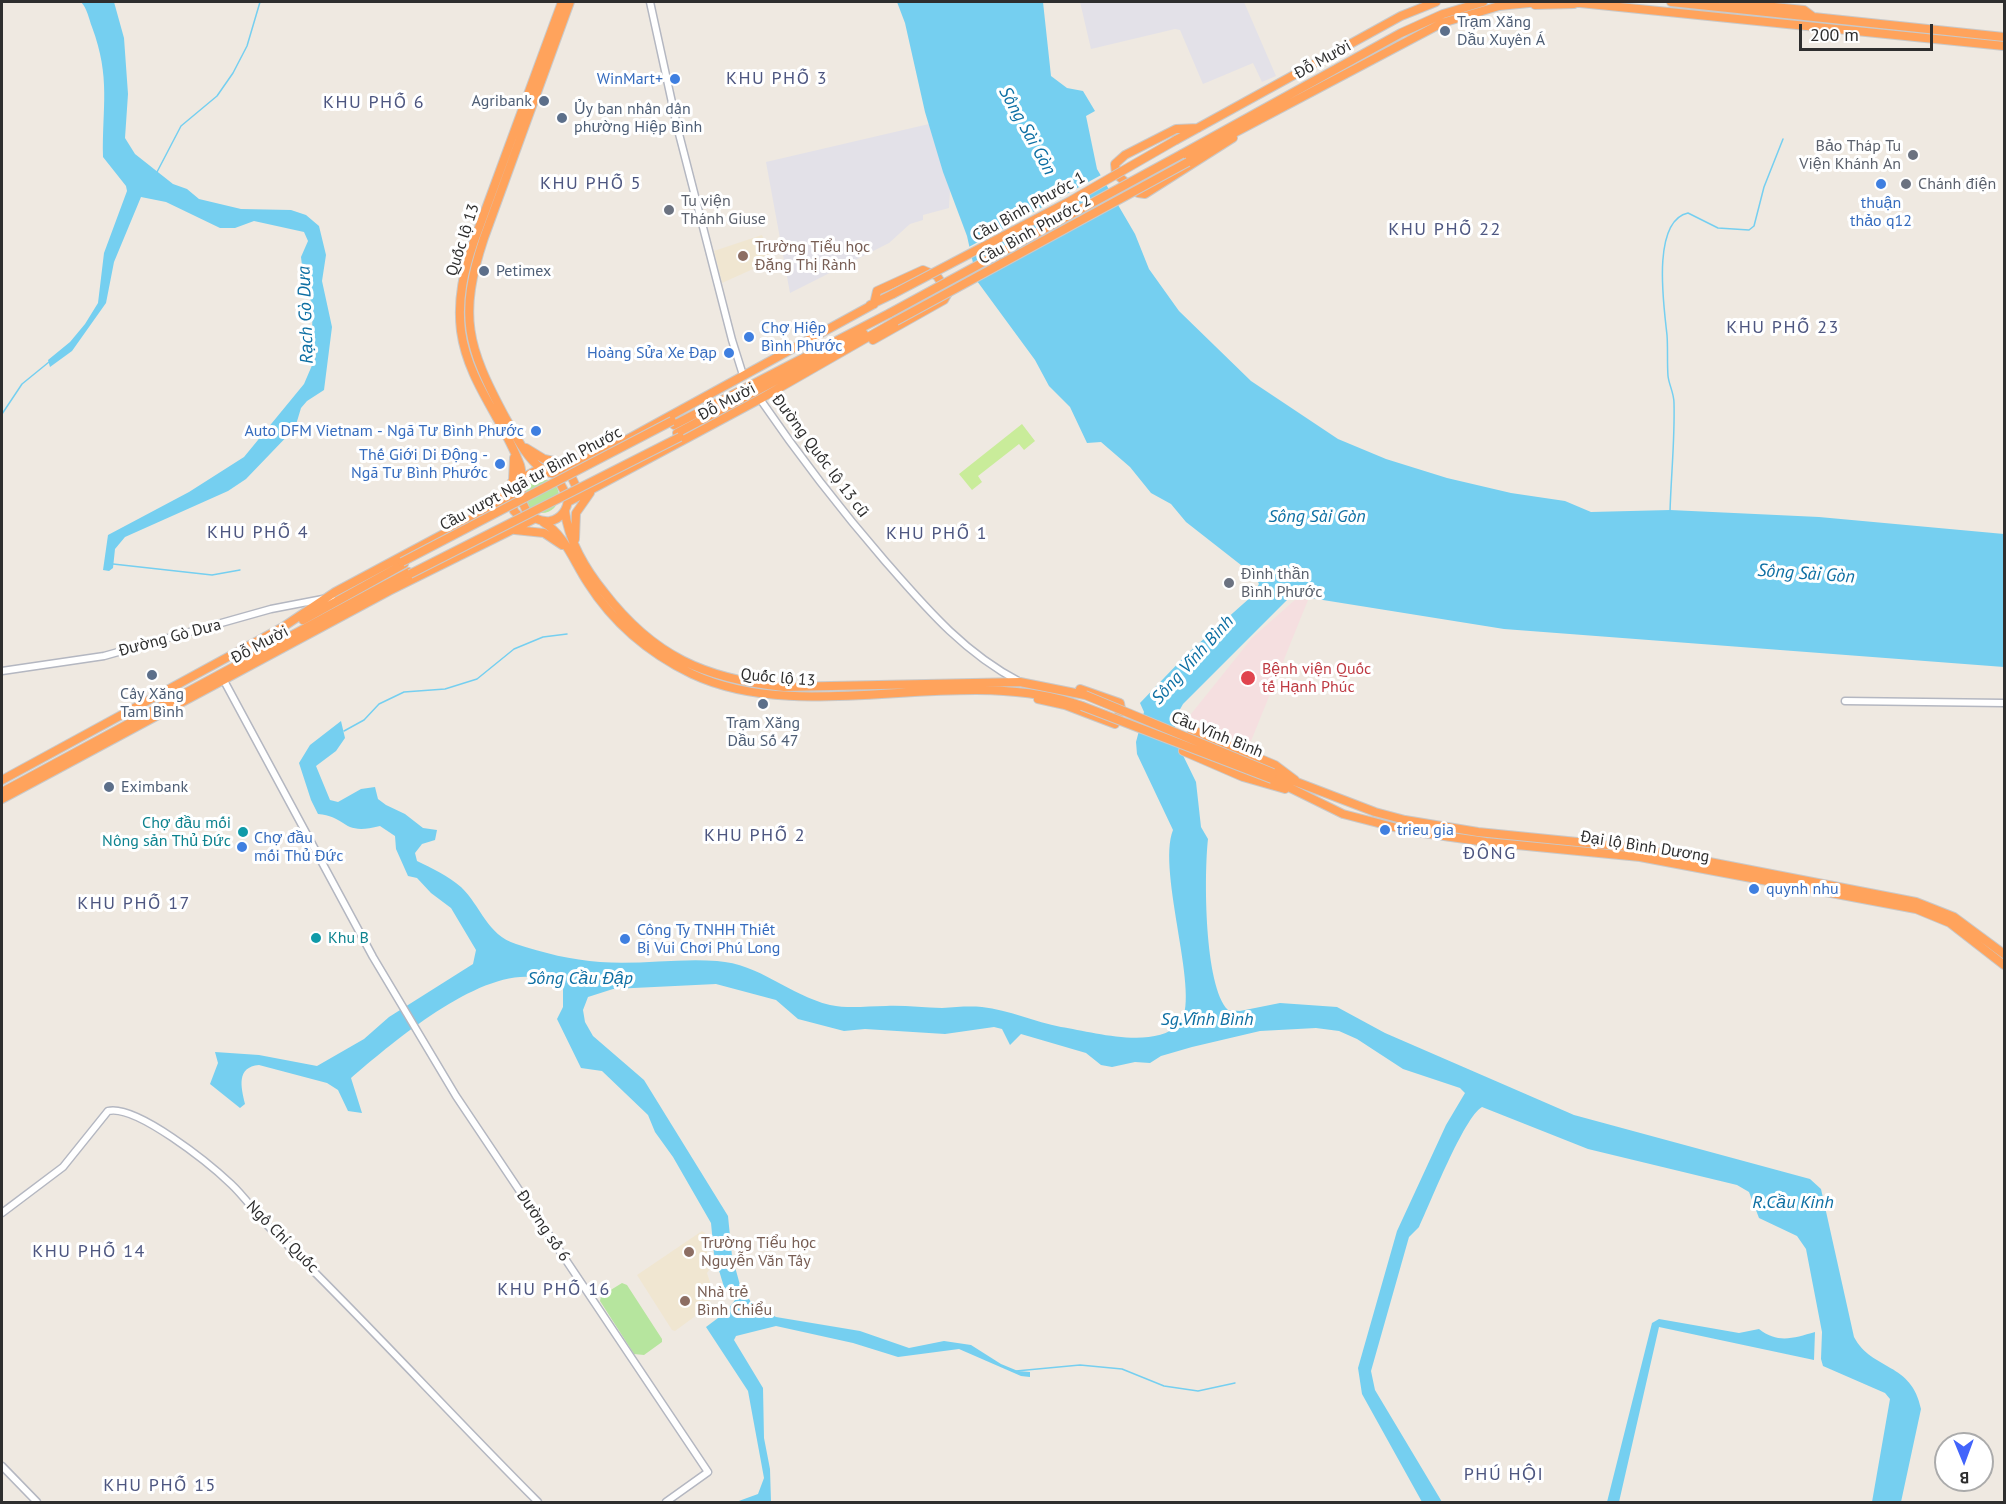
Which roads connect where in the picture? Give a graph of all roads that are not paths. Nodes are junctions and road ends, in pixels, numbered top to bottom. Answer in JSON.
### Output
{"nodes":[{"id":1,"x":562,"y":2,"type":"edge"},
{"id":2,"x":570,"y":2,"type":"edge"},
{"id":3,"x":650,"y":2,"type":"edge"},
{"id":4,"x":1436,"y":2,"type":"edge"},
{"id":5,"x":1483,"y":2,"type":"edge"},
{"id":6,"x":1539,"y":2,"type":"edge"},
{"id":7,"x":1570,"y":2,"type":"edge"},
{"id":8,"x":1671,"y":2,"type":"edge"},
{"id":9,"x":1724,"y":2,"type":"edge"},
{"id":10,"x":1646,"y":9,"type":"junction"},
{"id":11,"x":1812,"y":16,"type":"junction"},
{"id":12,"x":1897,"y":25,"type":"junction"},
{"id":13,"x":1893,"y":34,"type":"junction"},
{"id":14,"x":2004,"y":35,"type":"edge"},
{"id":15,"x":2004,"y":48,"type":"edge"},
{"id":16,"x":1362,"y":64,"type":"junction"},
{"id":17,"x":1329,"y":81,"type":"junction"},
{"id":18,"x":1198,"y":128,"type":"junction"},
{"id":19,"x":1233,"y":138,"type":"junction"},
{"id":20,"x":1176,"y":140,"type":"joint"},
{"id":21,"x":1185,"y":158,"type":"junction"},
{"id":22,"x":893,"y":294,"type":"joint"},
{"id":23,"x":874,"y":304,"type":"junction"},
{"id":24,"x":893,"y":317,"type":"junction"},
{"id":25,"x":829,"y":358,"type":"junction"},
{"id":26,"x":746,"y":380,"type":"junction"},
{"id":27,"x":758,"y":396,"type":"junction"},
{"id":28,"x":676,"y":429,"type":"junction"},
{"id":29,"x":522,"y":445,"type":"junction"},
{"id":30,"x":513,"y":451,"type":"junction"},
{"id":31,"x":576,"y":465,"type":"junction"},
{"id":32,"x":542,"y":469,"type":"junction"},
{"id":33,"x":559,"y":473,"type":"junction"},
{"id":34,"x":595,"y":487,"type":"junction"},
{"id":35,"x":520,"y":489,"type":"junction"},
{"id":36,"x":580,"y":495,"type":"junction"},
{"id":37,"x":512,"y":498,"type":"junction"},
{"id":38,"x":568,"y":502,"type":"junction"},
{"id":39,"x":497,"y":506,"type":"junction"},
{"id":40,"x":564,"y":511,"type":"junction"},
{"id":41,"x":534,"y":521,"type":"junction"},
{"id":42,"x":512,"y":530,"type":"junction"},
{"id":43,"x":573,"y":538,"type":"junction"},
{"id":44,"x":571,"y":556,"type":"junction"},
{"id":45,"x":403,"y":563,"type":"joint"},
{"id":46,"x":410,"y":573,"type":"joint"},
{"id":47,"x":333,"y":599,"type":"junction"},
{"id":48,"x":319,"y":604,"type":"junction"},
{"id":49,"x":342,"y":608,"type":"junction"},
{"id":50,"x":315,"y":613,"type":"junction"},
{"id":51,"x":338,"y":618,"type":"junction"},
{"id":52,"x":311,"y":625,"type":"junction"},
{"id":53,"x":2,"y":671,"type":"edge"},
{"id":54,"x":222,"y":676,"type":"junction"},
{"id":55,"x":1024,"y":682,"type":"junction"},
{"id":56,"x":1023,"y":692,"type":"junction"},
{"id":57,"x":1085,"y":695,"type":"joint"},
{"id":58,"x":1845,"y":701,"type":"dead end"},
{"id":59,"x":2004,"y":703,"type":"edge"},
{"id":60,"x":1082,"y":706,"type":"joint"},
{"id":61,"x":1272,"y":776,"type":"junction"},
{"id":62,"x":2,"y":782,"type":"edge"},
{"id":63,"x":1298,"y":783,"type":"junction"},
{"id":64,"x":1290,"y":789,"type":"junction"},
{"id":65,"x":2,"y":792,"type":"edge"},
{"id":66,"x":2,"y":799,"type":"edge"},
{"id":67,"x":1806,"y":884,"type":"junction"},
{"id":68,"x":2004,"y":954,"type":"edge"},
{"id":69,"x":2004,"y":965,"type":"edge"},
{"id":70,"x":2,"y":1213,"type":"edge"},
{"id":71,"x":2,"y":1466,"type":"edge"},
{"id":72,"x":37,"y":1503,"type":"edge"},
{"id":73,"x":538,"y":1503,"type":"edge"},
{"id":74,"x":666,"y":1503,"type":"edge"}],
"edges":[{"from":1,"to":30,"type":"highway","name":"Quốc lộ 13"},
{"from":2,"to":29,"type":"highway","name":"Quốc lộ 13"},
{"from":3,"to":26,"type":"street"},
{"from":4,"to":18,"type":"highway","name":"Đỗ Mười"},
{"from":5,"to":21,"type":"highway","name":"Đỗ Mười"},
{"from":6,"to":16,"type":"highway","name":"Đỗ Mười"},
{"from":7,"to":10,"type":"highway","name":"Đỗ Mười"},
{"from":8,"to":11,"type":"highway"},
{"from":9,"to":11,"type":"highway"},
{"from":10,"to":13,"type":"highway","name":"Đỗ Mười"},
{"from":10,"to":16,"type":"highway","name":"Đỗ Mười"},
{"from":11,"to":12,"type":"highway"},
{"from":12,"to":13,"type":"highway"},
{"from":12,"to":14,"type":"highway"},
{"from":13,"to":15,"type":"highway","name":"Đỗ Mười"},
{"from":16,"to":17,"type":"highway","name":"Đỗ Mười"},
{"from":17,"to":19,"type":"highway","name":"Đỗ Mười"},
{"from":17,"to":21,"type":"highway","name":"Đỗ Mười"},
{"from":18,"to":19,"type":"highway"},
{"from":18,"to":20,"type":"highway","name":"Đỗ Mười"},
{"from":19,"to":21,"type":"highway","name":"Đỗ Mười"},
{"from":20,"to":22,"type":"highway","name":"Cầu Bình Phước 1","bridge":true},
{"from":21,"to":24,"type":"highway","name":"Cầu Bình Phước 2","bridge":true},
{"from":22,"to":23,"type":"highway","name":"Đỗ Mười"},
{"from":23,"to":25,"type":"highway"},
{"from":23,"to":26,"type":"highway","name":"Đỗ Mười"},
{"from":24,"to":25,"type":"highway","name":"Đỗ Mười"},
{"from":24,"to":26,"type":"highway","name":"Đỗ Mười"},
{"from":25,"to":27,"type":"highway","name":"Đỗ Mười"},
{"from":25,"to":27,"type":"highway","name":"Đỗ Mười"},
{"from":26,"to":28,"type":"highway","name":"Đỗ Mười"},
{"from":26,"to":31,"type":"highway","name":"Đỗ Mười"},
{"from":27,"to":28,"type":"highway","name":"Đỗ Mười"},
{"from":27,"to":34,"type":"highway","name":"Đỗ Mười"},
{"from":27,"to":55,"type":"street","name":"Đường Quốc lộ 13 cũ"},
{"from":28,"to":45,"type":"highway","name":"Cầu vượt Ngã tư Bình Phước","bridge":true},
{"from":28,"to":46,"type":"highway","name":"Cầu vượt Ngã tư Bình Phước","bridge":true},
{"from":29,"to":31,"type":"highway"},
{"from":29,"to":32,"type":"highway","name":"Quốc lộ 13"},
{"from":30,"to":35,"type":"highway","name":"Quốc lộ 13"},
{"from":30,"to":39,"type":"highway"},
{"from":31,"to":33,"type":"highway","name":"Đỗ Mười"},
{"from":32,"to":33,"type":"highway"},
{"from":32,"to":35,"type":"highway"},
{"from":33,"to":36,"type":"highway"},
{"from":33,"to":38,"type":"highway"},
{"from":34,"to":36,"type":"highway","name":"Đỗ Mười"},
{"from":34,"to":43,"type":"highway"},
{"from":35,"to":37,"type":"highway","name":"Đỗ Mười"},
{"from":35,"to":41,"type":"highway"},
{"from":36,"to":38,"type":"highway","name":"Đỗ Mười"},
{"from":37,"to":39,"type":"highway","name":"Đỗ Mười"},
{"from":37,"to":41,"type":"highway"},
{"from":38,"to":40,"type":"highway"},
{"from":39,"to":47,"type":"highway","name":"Đỗ Mười"},
{"from":40,"to":41,"type":"highway"},
{"from":40,"to":43,"type":"highway","name":"Quốc lộ 13"},
{"from":41,"to":42,"type":"highway","name":"Đỗ Mười"},
{"from":41,"to":44,"type":"highway","name":"Quốc lộ 13"},
{"from":42,"to":44,"type":"highway"},
{"from":42,"to":51,"type":"highway","name":"Đỗ Mười"},
{"from":43,"to":55,"type":"highway","name":"Quốc lộ 13"},
{"from":44,"to":56,"type":"highway","name":"Quốc lộ 13"},
{"from":45,"to":47,"type":"highway","name":"Đỗ Mười"},
{"from":46,"to":49,"type":"highway","name":"Đỗ Mười"},
{"from":47,"to":48,"type":"highway","name":"Đỗ Mười"},
{"from":47,"to":50,"type":"highway","name":"Đỗ Mười"},
{"from":47,"to":53,"type":"street","name":"Đường Gò Dưa"},
{"from":48,"to":50,"type":"highway"},
{"from":48,"to":62,"type":"highway","name":"Đỗ Mười"},
{"from":49,"to":51,"type":"highway"},
{"from":49,"to":52,"type":"highway","name":"Đỗ Mười"},
{"from":50,"to":62,"type":"highway","name":"Đỗ Mười"},
{"from":51,"to":52,"type":"highway"},
{"from":51,"to":54,"type":"highway","name":"Đỗ Mười"},
{"from":52,"to":54,"type":"highway","name":"Đỗ Mười"},
{"from":54,"to":65,"type":"highway","name":"Đỗ Mười"},
{"from":54,"to":66,"type":"highway","name":"Đỗ Mười"},
{"from":54,"to":74,"type":"street","name":"Đường số 6"},
{"from":55,"to":56,"type":"highway"},
{"from":55,"to":57,"type":"highway","name":"Quốc lộ 13"},
{"from":56,"to":60,"type":"highway","name":"Quốc lộ 13"},
{"from":57,"to":61,"type":"highway","name":"Cầu Vĩnh Bình","bridge":true},
{"from":58,"to":59,"type":"street"},
{"from":60,"to":61,"type":"highway","name":"Cầu Vĩnh Bình","bridge":true},
{"from":61,"to":63,"type":"highway","name":"Đại lộ Bình Dương"},
{"from":61,"to":64,"type":"highway","name":"Đại lộ Bình Dương"},
{"from":63,"to":64,"type":"highway"},
{"from":63,"to":67,"type":"highway","name":"Đại lộ Bình Dương"},
{"from":64,"to":67,"type":"highway","name":"Đại lộ Bình Dương"},
{"from":67,"to":68,"type":"highway","name":"Đại lộ Bình Dương"},
{"from":67,"to":69,"type":"highway","name":"Đại lộ Bình Dương"},
{"from":70,"to":73,"type":"street","name":"Ngô Chí Quốc"},
{"from":71,"to":72,"type":"street"}]}
